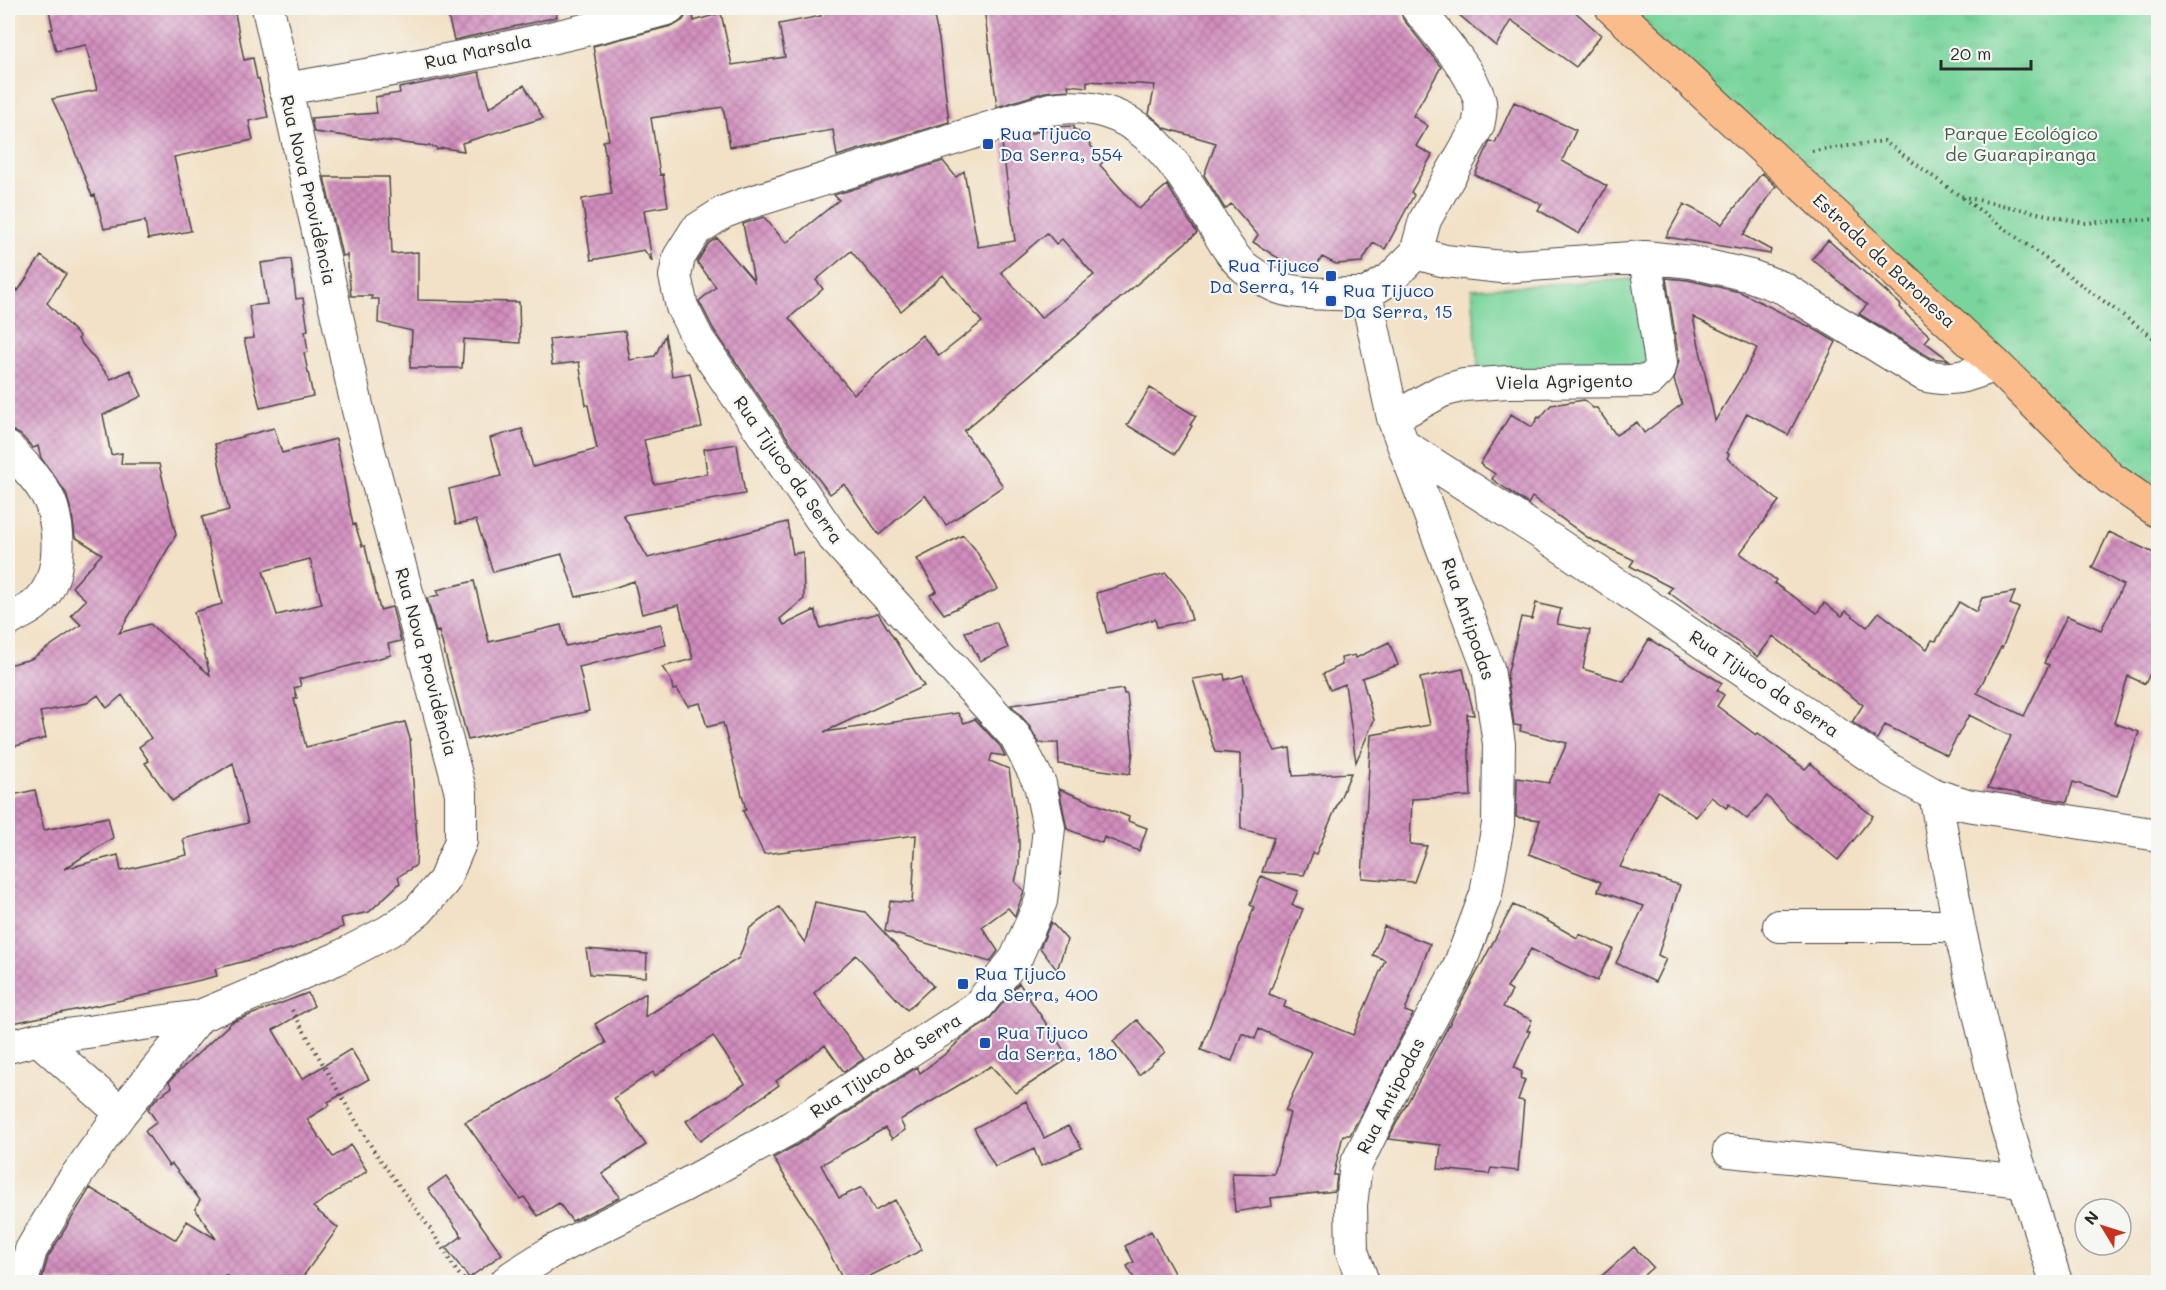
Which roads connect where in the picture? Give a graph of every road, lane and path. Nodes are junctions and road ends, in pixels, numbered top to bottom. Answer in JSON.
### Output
{"nodes":[{"id":1,"x":268,"y":8,"type":"edge"},
{"id":2,"x":670,"y":8,"type":"edge"},
{"id":3,"x":1417,"y":8,"type":"edge"},
{"id":4,"x":1612,"y":8,"type":"edge"},
{"id":5,"x":285,"y":89,"type":"junction"},
{"id":6,"x":1772,"y":157,"type":"junction"},
{"id":7,"x":1960,"y":196,"type":"junction"},
{"id":8,"x":2158,"y":219,"type":"edge"},
{"id":9,"x":1416,"y":253,"type":"junction"},
{"id":10,"x":1645,"y":257,"type":"junction"},
{"id":11,"x":1366,"y":294,"type":"junction"},
{"id":12,"x":2158,"y":340,"type":"edge"},
{"id":13,"x":1996,"y":365,"type":"junction"},
{"id":14,"x":1393,"y":418,"type":"junction"},
{"id":15,"x":1404,"y":446,"type":"junction"},
{"id":16,"x":8,"y":448,"type":"edge"},
{"id":17,"x":2158,"y":511,"type":"edge"},
{"id":18,"x":8,"y":621,"type":"edge"},
{"id":19,"x":1935,"y":795,"type":"junction"},
{"id":20,"x":2158,"y":835,"type":"edge"},
{"id":21,"x":1779,"y":926,"type":"dead end"},
{"id":22,"x":1959,"y":926,"type":"junction"},
{"id":23,"x":277,"y":983,"type":"junction"},
{"id":24,"x":200,"y":1016,"type":"junction"},
{"id":25,"x":38,"y":1039,"type":"junction"},
{"id":26,"x":8,"y":1047,"type":"edge"},
{"id":27,"x":120,"y":1113,"type":"junction"},
{"id":28,"x":1730,"y":1151,"type":"dead end"},
{"id":29,"x":2024,"y":1181,"type":"junction"},
{"id":30,"x":22,"y":1282,"type":"edge"},
{"id":31,"x":466,"y":1282,"type":"edge"},
{"id":32,"x":506,"y":1282,"type":"edge"},
{"id":33,"x":1363,"y":1282,"type":"edge"},
{"id":34,"x":2056,"y":1282,"type":"edge"}],
"edges":[{"from":1,"to":5,"type":"street","name":"Rua Nova Providência"},
{"from":2,"to":5,"type":"street","name":"Rua Marsala"},
{"from":3,"to":9,"type":"street"},
{"from":4,"to":6,"type":"main road","name":"Estrada da Baronesa"},
{"from":5,"to":23,"type":"street","name":"Rua Nova Providência"},
{"from":6,"to":7,"type":"path"},
{"from":6,"to":13,"type":"main road","name":"Estrada da Baronesa"},
{"from":7,"to":8,"type":"path"},
{"from":7,"to":12,"type":"path"},
{"from":9,"to":10,"type":"street"},
{"from":9,"to":11,"type":"street"},
{"from":10,"to":13,"type":"street"},
{"from":10,"to":14,"type":"street","name":"Viela Agrigento"},
{"from":11,"to":14,"type":"street","name":"Rua Antipodas"},
{"from":11,"to":32,"type":"street","name":"Rua Tijuco da Serra"},
{"from":13,"to":17,"type":"main road","name":"Estrada da Baronesa"},
{"from":14,"to":15,"type":"street","name":"Rua Antipodas"},
{"from":15,"to":19,"type":"street","name":"Rua Tijuco da Serra"},
{"from":15,"to":33,"type":"street","name":"Rua Antipodas"},
{"from":16,"to":18,"type":"street"},
{"from":19,"to":20,"type":"street","name":"Rua Tijuco da Serra"},
{"from":19,"to":22,"type":"street"},
{"from":21,"to":22,"type":"street"},
{"from":22,"to":29,"type":"street"},
{"from":23,"to":24,"type":"street","name":"Rua Nova Providência"},
{"from":23,"to":31,"type":"path"},
{"from":24,"to":25,"type":"street","name":"Rua Nova Providência"},
{"from":24,"to":27,"type":"street"},
{"from":25,"to":26,"type":"street","name":"Rua Nova Providência"},
{"from":25,"to":27,"type":"street"},
{"from":27,"to":30,"type":"street"},
{"from":28,"to":29,"type":"street"},
{"from":29,"to":34,"type":"street"}]}
